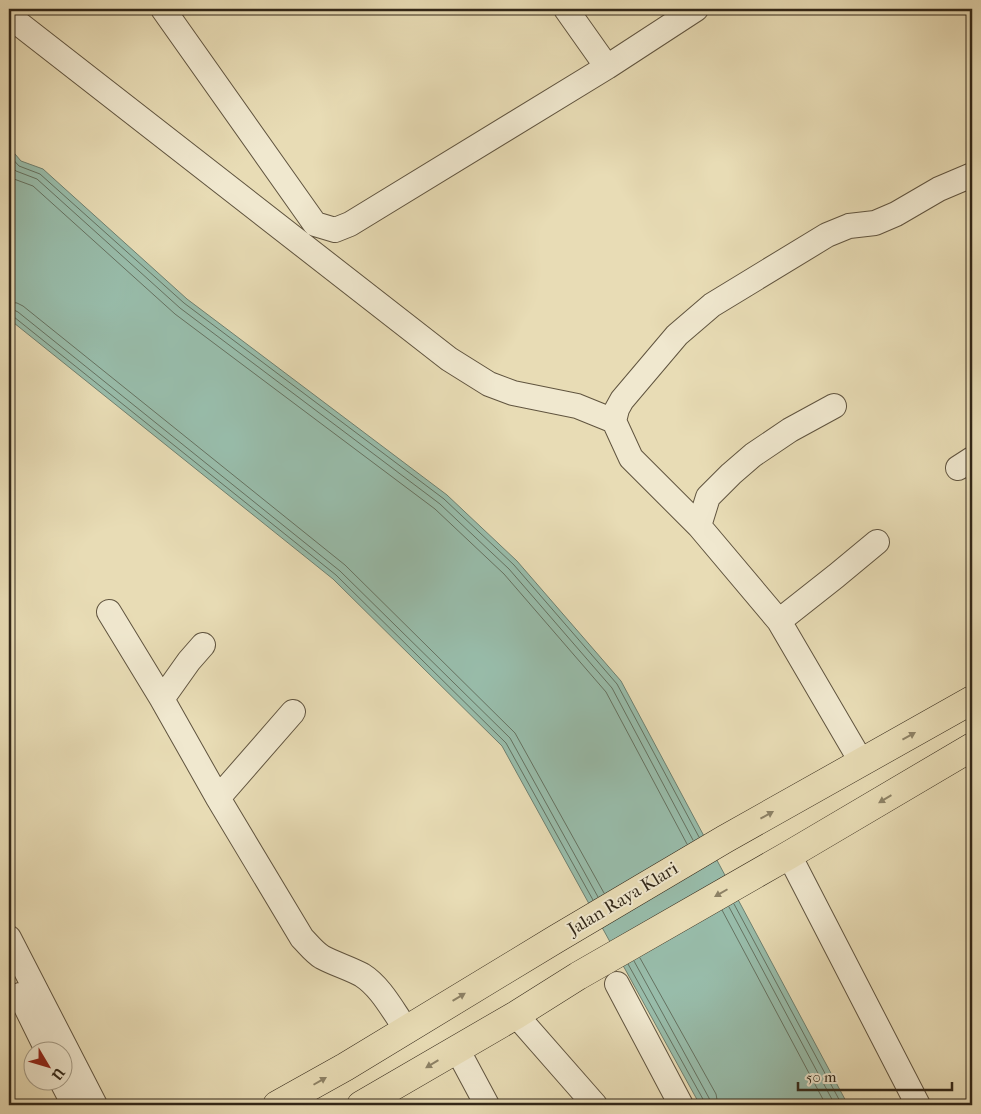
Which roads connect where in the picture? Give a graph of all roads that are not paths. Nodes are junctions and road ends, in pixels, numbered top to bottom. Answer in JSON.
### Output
{"nodes":[{"id":1,"x":566,"y":9,"type":"edge"},
{"id":2,"x":696,"y":9,"type":"edge"},
{"id":3,"x":170,"y":11,"type":"edge"},
{"id":4,"x":9,"y":16,"type":"edge"},
{"id":5,"x":607,"y":67,"type":"junction"},
{"id":6,"x":972,"y":175,"type":"edge"},
{"id":7,"x":834,"y":406,"type":"dead end"},
{"id":8,"x":614,"y":421,"type":"junction"},
{"id":9,"x":699,"y":526,"type":"junction"},
{"id":10,"x":877,"y":542,"type":"dead end"},
{"id":11,"x":109,"y":612,"type":"dead end"},
{"id":12,"x":779,"y":621,"type":"junction"},
{"id":13,"x":203,"y":645,"type":"dead end"},
{"id":14,"x":162,"y":699,"type":"junction"},
{"id":15,"x":972,"y":700,"type":"edge"},
{"id":16,"x":293,"y":712,"type":"dead end"},
{"id":17,"x":972,"y":747,"type":"edge"},
{"id":18,"x":862,"y":762,"type":"junction"},
{"id":19,"x":218,"y":798,"type":"junction"},
{"id":20,"x":789,"y":855,"type":"junction"},
{"id":21,"x":9,"y":938,"type":"edge"},
{"id":22,"x":9,"y":971,"type":"edge"},
{"id":23,"x":617,"y":984,"type":"dead end"},
{"id":24,"x":516,"y":1015,"type":"junction"},
{"id":25,"x":406,"y":1029,"type":"junction"},
{"id":26,"x":43,"y":1042,"type":"edge"},
{"id":27,"x":457,"y":1049,"type":"junction"},
{"id":28,"x":67,"y":1092,"type":"edge"},
{"id":29,"x":377,"y":1101,"type":"edge"},
{"id":30,"x":74,"y":1105,"type":"edge"},
{"id":31,"x":95,"y":1105,"type":"edge"},
{"id":32,"x":277,"y":1105,"type":"edge"},
{"id":33,"x":487,"y":1105,"type":"edge"},
{"id":34,"x":595,"y":1105,"type":"edge"},
{"id":35,"x":681,"y":1105,"type":"edge"},
{"id":36,"x":918,"y":1105,"type":"edge"}],
"edges":[{"from":1,"to":5,"type":"street"},
{"from":2,"to":5,"type":"street"},
{"from":3,"to":5,"type":"street"},
{"from":4,"to":8,"type":"street"},
{"from":6,"to":8,"type":"street"},
{"from":7,"to":9,"type":"street"},
{"from":8,"to":9,"type":"street"},
{"from":9,"to":12,"type":"street"},
{"from":10,"to":12,"type":"street"},
{"from":11,"to":14,"type":"street"},
{"from":12,"to":18,"type":"street"},
{"from":13,"to":14,"type":"street"},
{"from":14,"to":19,"type":"street"},
{"from":18,"to":15,"type":"highway","name":"Jalan Raya Klari","one_way":true},
{"from":16,"to":19,"type":"street"},
{"from":17,"to":20,"type":"highway","one_way":true},
{"from":25,"to":18,"type":"highway","name":"Jalan Raya Klari","one_way":true},
{"from":19,"to":25,"type":"street"},
{"from":20,"to":24,"type":"highway","one_way":true},
{"from":20,"to":36,"type":"street"},
{"from":21,"to":31,"type":"street"},
{"from":22,"to":26,"type":"street"},
{"from":23,"to":35,"type":"street"},
{"from":24,"to":27,"type":"highway"},
{"from":24,"to":34,"type":"street"},
{"from":32,"to":25,"type":"highway","name":"Jalan Raya Klari","one_way":true},
{"from":27,"to":29,"type":"highway","one_way":true},
{"from":27,"to":33,"type":"street"},
{"from":28,"to":30,"type":"street"}]}
